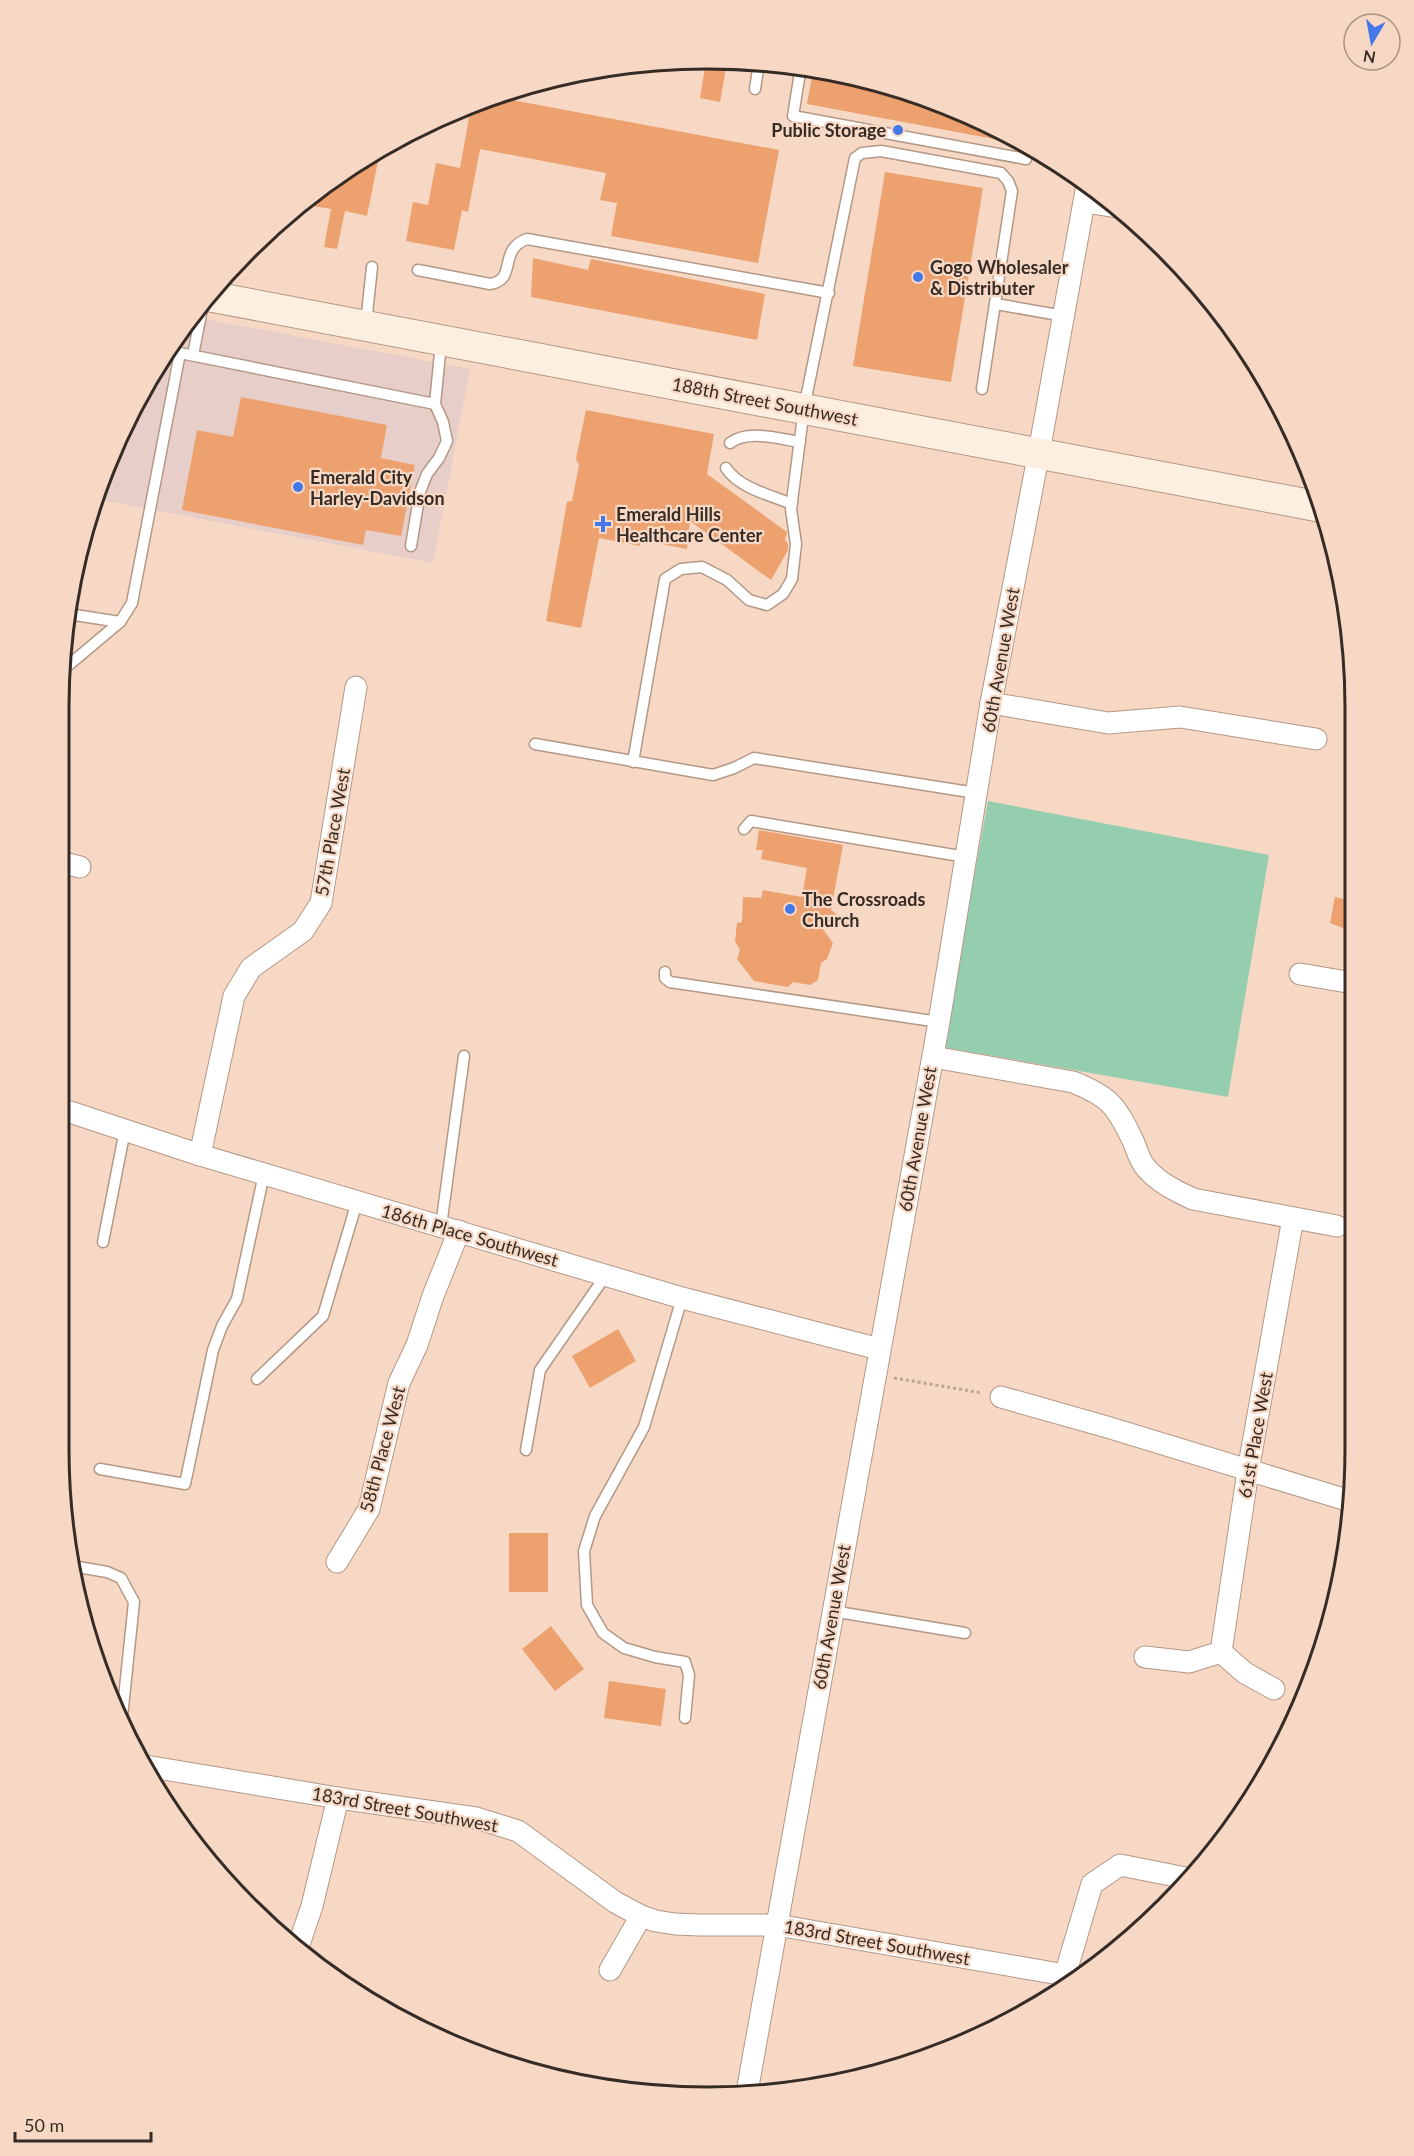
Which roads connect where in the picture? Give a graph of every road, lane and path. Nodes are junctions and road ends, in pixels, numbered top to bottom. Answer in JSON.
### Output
{"nodes":[{"id":1,"x":758,"y":71,"type":"edge"},
{"id":2,"x":799,"y":76,"type":"edge"},
{"id":3,"x":755,"y":89,"type":"dead end"},
{"id":4,"x":1027,"y":155,"type":"edge"},
{"id":5,"x":1086,"y":194,"type":"edge"},
{"id":6,"x":372,"y":267,"type":"dead end"},
{"id":7,"x":418,"y":270,"type":"dead end"},
{"id":8,"x":829,"y":293,"type":"junction"},
{"id":9,"x":218,"y":298,"type":"edge"},
{"id":10,"x":996,"y":304,"type":"junction"},
{"id":11,"x":205,"y":314,"type":"edge"},
{"id":12,"x":1064,"y":316,"type":"junction"},
{"id":13,"x":366,"y":326,"type":"junction"},
{"id":14,"x":442,"y":340,"type":"junction"},
{"id":15,"x":178,"y":352,"type":"edge"},
{"id":16,"x":175,"y":355,"type":"edge"},
{"id":17,"x":193,"y":355,"type":"junction"},
{"id":18,"x":982,"y":389,"type":"dead end"},
{"id":19,"x":435,"y":404,"type":"junction"},
{"id":20,"x":804,"y":408,"type":"junction"},
{"id":21,"x":730,"y":442,"type":"dead end"},
{"id":22,"x":800,"y":442,"type":"junction"},
{"id":23,"x":1039,"y":452,"type":"junction"},
{"id":24,"x":726,"y":468,"type":"dead end"},
{"id":25,"x":792,"y":504,"type":"junction"},
{"id":26,"x":1312,"y":505,"type":"edge"},
{"id":27,"x":411,"y":546,"type":"dead end"},
{"id":28,"x":76,"y":615,"type":"edge"},
{"id":29,"x":120,"y":622,"type":"junction"},
{"id":30,"x":70,"y":664,"type":"edge"},
{"id":31,"x":356,"y":687,"type":"dead end"},
{"id":32,"x":991,"y":703,"type":"junction"},
{"id":33,"x":1316,"y":739,"type":"dead end"},
{"id":34,"x":535,"y":744,"type":"dead end"},
{"id":35,"x":633,"y":762,"type":"junction"},
{"id":36,"x":976,"y":793,"type":"junction"},
{"id":37,"x":744,"y":829,"type":"dead end"},
{"id":38,"x":966,"y":856,"type":"junction"},
{"id":39,"x":665,"y":972,"type":"dead end"},
{"id":40,"x":1300,"y":974,"type":"dead end"},
{"id":41,"x":1345,"y":982,"type":"edge"},
{"id":42,"x":939,"y":1022,"type":"junction"},
{"id":43,"x":464,"y":1056,"type":"dead end"},
{"id":44,"x":933,"y":1057,"type":"junction"},
{"id":45,"x":69,"y":1112,"type":"edge"},
{"id":46,"x":125,"y":1130,"type":"junction"},
{"id":47,"x":200,"y":1155,"type":"junction"},
{"id":48,"x":264,"y":1174,"type":"junction"},
{"id":49,"x":357,"y":1202,"type":"junction"},
{"id":50,"x":1293,"y":1218,"type":"junction"},
{"id":51,"x":1337,"y":1226,"type":"dead end"},
{"id":52,"x":450,"y":1228,"type":"junction"},
{"id":53,"x":103,"y":1242,"type":"dead end"},
{"id":54,"x":606,"y":1275,"type":"junction"},
{"id":55,"x":682,"y":1298,"type":"junction"},
{"id":56,"x":879,"y":1349,"type":"junction"},
{"id":57,"x":874,"y":1374,"type":"junction"},
{"id":58,"x":257,"y":1379,"type":"dead end"},
{"id":59,"x":1001,"y":1397,"type":"joint"},
{"id":60,"x":526,"y":1450,"type":"dead end"},
{"id":61,"x":100,"y":1469,"type":"dead end"},
{"id":62,"x":1248,"y":1471,"type":"junction"},
{"id":63,"x":1343,"y":1500,"type":"edge"},
{"id":64,"x":337,"y":1562,"type":"dead end"},
{"id":65,"x":80,"y":1567,"type":"edge"},
{"id":66,"x":832,"y":1611,"type":"junction"},
{"id":67,"x":965,"y":1634,"type":"dead end"},
{"id":68,"x":1221,"y":1652,"type":"junction"},
{"id":69,"x":1145,"y":1657,"type":"dead end"},
{"id":70,"x":1274,"y":1689,"type":"dead end"},
{"id":71,"x":123,"y":1705,"type":"edge"},
{"id":72,"x":686,"y":1719,"type":"dead end"},
{"id":73,"x":154,"y":1767,"type":"edge"},
{"id":74,"x":338,"y":1798,"type":"junction"},
{"id":75,"x":1180,"y":1878,"type":"edge"},
{"id":76,"x":641,"y":1916,"type":"junction"},
{"id":77,"x":777,"y":1925,"type":"junction"},
{"id":78,"x":300,"y":1940,"type":"edge"},
{"id":79,"x":610,"y":1970,"type":"dead end"},
{"id":80,"x":1066,"y":1975,"type":"edge"},
{"id":81,"x":1057,"y":1982,"type":"edge"},
{"id":82,"x":748,"y":2086,"type":"edge"}],
"edges":[{"from":1,"to":3,"type":"lane"},
{"from":2,"to":4,"type":"lane"},
{"from":5,"to":12,"type":"street","name":"60th Avenue West"},
{"from":6,"to":13,"type":"lane"},
{"from":7,"to":8,"type":"lane"},
{"from":8,"to":10,"type":"lane"},
{"from":8,"to":20,"type":"lane"},
{"from":9,"to":13,"type":"street","name":"188th Street Southwest"},
{"from":10,"to":12,"type":"lane"},
{"from":10,"to":18,"type":"lane"},
{"from":11,"to":17,"type":"lane"},
{"from":12,"to":23,"type":"street","name":"60th Avenue West"},
{"from":13,"to":14,"type":"street","name":"188th Street Southwest"},
{"from":14,"to":19,"type":"lane"},
{"from":14,"to":20,"type":"street","name":"188th Street Southwest"},
{"from":15,"to":17,"type":"lane"},
{"from":16,"to":29,"type":"lane"},
{"from":17,"to":19,"type":"lane"},
{"from":19,"to":27,"type":"lane"},
{"from":20,"to":22,"type":"lane"},
{"from":20,"to":23,"type":"street","name":"188th Street Southwest"},
{"from":21,"to":22,"type":"lane"},
{"from":22,"to":25,"type":"lane"},
{"from":23,"to":26,"type":"street","name":"188th Street Southwest"},
{"from":23,"to":32,"type":"street","name":"60th Avenue West"},
{"from":24,"to":25,"type":"lane"},
{"from":25,"to":35,"type":"lane"},
{"from":28,"to":29,"type":"lane"},
{"from":29,"to":30,"type":"lane"},
{"from":31,"to":47,"type":"street","name":"57th Place West"},
{"from":32,"to":33,"type":"street"},
{"from":32,"to":36,"type":"street","name":"60th Avenue West"},
{"from":34,"to":35,"type":"lane"},
{"from":35,"to":36,"type":"lane"},
{"from":36,"to":38,"type":"street","name":"60th Avenue West"},
{"from":37,"to":38,"type":"lane"},
{"from":38,"to":42,"type":"street","name":"60th Avenue West"},
{"from":39,"to":42,"type":"lane"},
{"from":40,"to":41,"type":"street"},
{"from":42,"to":44,"type":"street","name":"60th Avenue West"},
{"from":43,"to":52,"type":"lane"},
{"from":44,"to":50,"type":"street"},
{"from":44,"to":56,"type":"street","name":"60th Avenue West"},
{"from":45,"to":46,"type":"street","name":"186th Place Southwest"},
{"from":46,"to":47,"type":"street","name":"186th Place Southwest"},
{"from":46,"to":53,"type":"lane"},
{"from":47,"to":48,"type":"street","name":"186th Place Southwest"},
{"from":48,"to":49,"type":"street","name":"186th Place Southwest"},
{"from":48,"to":61,"type":"lane"},
{"from":49,"to":52,"type":"street","name":"186th Place Southwest"},
{"from":49,"to":58,"type":"lane"},
{"from":50,"to":51,"type":"street"},
{"from":50,"to":62,"type":"street","name":"61st Place West"},
{"from":52,"to":54,"type":"street","name":"186th Place Southwest"},
{"from":52,"to":64,"type":"street","name":"58th Place West"},
{"from":54,"to":55,"type":"street","name":"186th Place Southwest"},
{"from":54,"to":60,"type":"lane"},
{"from":55,"to":56,"type":"street","name":"186th Place Southwest"},
{"from":55,"to":72,"type":"lane"},
{"from":56,"to":57,"type":"street","name":"60th Avenue West"},
{"from":57,"to":59,"type":"path"},
{"from":57,"to":66,"type":"street","name":"60th Avenue West"},
{"from":59,"to":62,"type":"street"},
{"from":62,"to":63,"type":"street"},
{"from":62,"to":68,"type":"street","name":"61st Place West"},
{"from":65,"to":71,"type":"lane"},
{"from":66,"to":67,"type":"lane"},
{"from":66,"to":77,"type":"street","name":"60th Avenue West"},
{"from":68,"to":69,"type":"street"},
{"from":68,"to":70,"type":"street"},
{"from":73,"to":74,"type":"street","name":"183rd Street Southwest"},
{"from":74,"to":76,"type":"street","name":"183rd Street Southwest"},
{"from":74,"to":78,"type":"street"},
{"from":75,"to":80,"type":"street"},
{"from":76,"to":77,"type":"street","name":"183rd Street Southwest"},
{"from":76,"to":79,"type":"street"},
{"from":77,"to":81,"type":"street","name":"183rd Street Southwest"},
{"from":77,"to":82,"type":"street","name":"60th Avenue West"}]}
